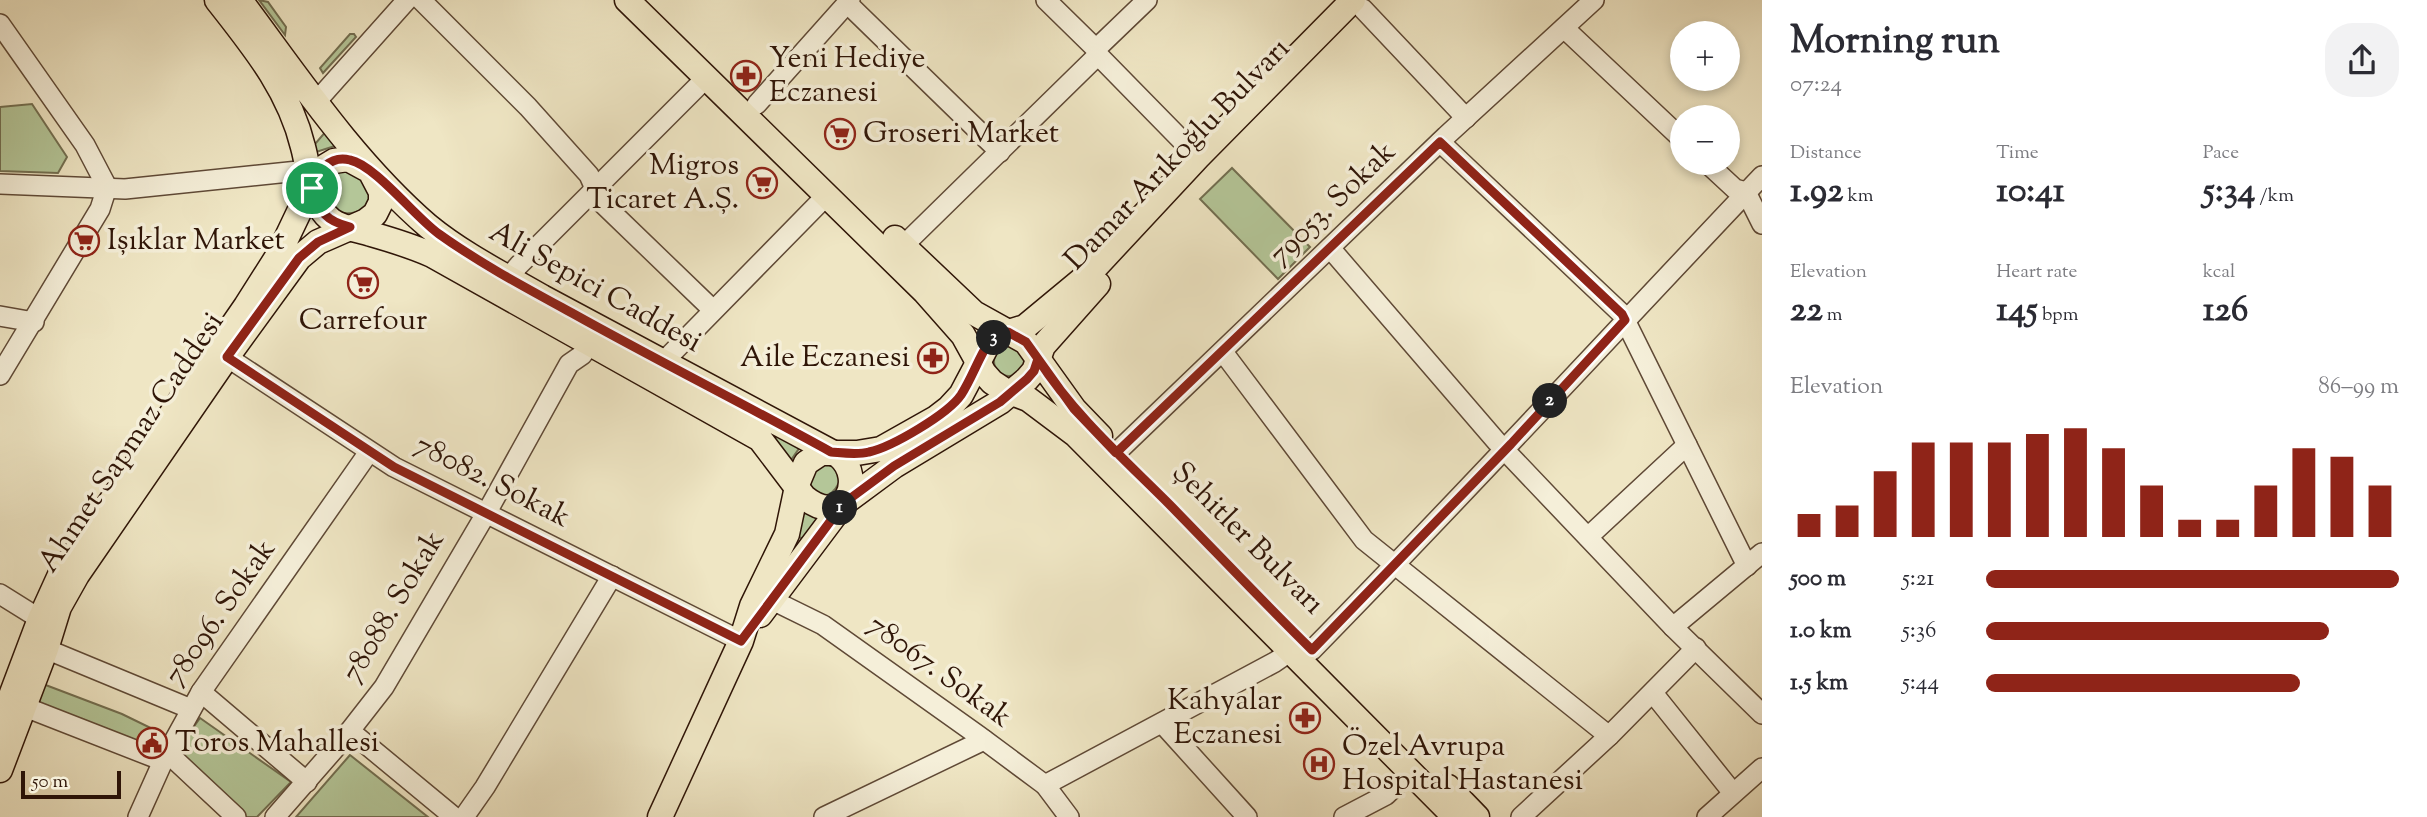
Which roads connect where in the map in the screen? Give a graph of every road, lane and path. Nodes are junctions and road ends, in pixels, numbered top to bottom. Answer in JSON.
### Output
{"nodes":[{"id":1,"x":218,"y":0,"type":"edge"},
{"id":2,"x":240,"y":0,"type":"edge"},
{"id":3,"x":407,"y":0,"type":"edge"},
{"id":4,"x":421,"y":0,"type":"edge"},
{"id":5,"x":627,"y":0,"type":"edge"},
{"id":6,"x":651,"y":0,"type":"edge"},
{"id":7,"x":1046,"y":0,"type":"edge"},
{"id":8,"x":1147,"y":0,"type":"edge"},
{"id":9,"x":1594,"y":0,"type":"edge"},
{"id":10,"x":849,"y":2,"type":"edge"},
{"id":11,"x":1363,"y":3,"type":"edge"},
{"id":12,"x":0,"y":24,"type":"edge"},
{"id":13,"x":1564,"y":28,"type":"junction"},
{"id":14,"x":1097,"y":52,"type":"junction"},
{"id":15,"x":707,"y":77,"type":"junction"},
{"id":16,"x":315,"y":103,"type":"junction"},
{"id":17,"x":757,"y":104,"type":"junction"},
{"id":18,"x":1466,"y":118,"type":"junction"},
{"id":19,"x":1670,"y":128,"type":"edge"},
{"id":20,"x":1440,"y":142,"type":"junction"},
{"id":21,"x":1000,"y":152,"type":"junction"},
{"id":22,"x":1198,"y":157,"type":"junction"},
{"id":23,"x":370,"y":171,"type":"junction"},
{"id":24,"x":1720,"y":175,"type":"edge"},
{"id":25,"x":1762,"y":176,"type":"edge"},
{"id":26,"x":310,"y":179,"type":"junction"},
{"id":27,"x":0,"y":184,"type":"edge"},
{"id":28,"x":107,"y":187,"type":"junction"},
{"id":29,"x":594,"y":189,"type":"junction"},
{"id":30,"x":1754,"y":191,"type":"edge"},
{"id":31,"x":827,"y":195,"type":"junction"},
{"id":32,"x":1762,"y":224,"type":"edge"},
{"id":33,"x":350,"y":227,"type":"junction"},
{"id":34,"x":903,"y":246,"type":"junction"},
{"id":35,"x":1330,"y":248,"type":"junction"},
{"id":36,"x":509,"y":278,"type":"junction"},
{"id":37,"x":713,"y":310,"type":"junction"},
{"id":38,"x":0,"y":316,"type":"edge"},
{"id":39,"x":1625,"y":320,"type":"junction"},
{"id":40,"x":34,"y":322,"type":"junction"},
{"id":41,"x":1008,"y":332,"type":"junction"},
{"id":42,"x":589,"y":345,"type":"junction"},
{"id":43,"x":1223,"y":352,"type":"junction"},
{"id":44,"x":227,"y":357,"type":"junction"},
{"id":45,"x":1038,"y":359,"type":"junction"},
{"id":46,"x":978,"y":362,"type":"junction"},
{"id":47,"x":665,"y":364,"type":"junction"},
{"id":48,"x":0,"y":375,"type":"edge"},
{"id":49,"x":1011,"y":393,"type":"junction"},
{"id":50,"x":1687,"y":445,"type":"junction"},
{"id":51,"x":1505,"y":451,"type":"junction"},
{"id":52,"x":369,"y":452,"type":"junction"},
{"id":53,"x":831,"y":452,"type":"junction"},
{"id":54,"x":1116,"y":453,"type":"junction"},
{"id":55,"x":798,"y":488,"type":"junction"},
{"id":56,"x":844,"y":503,"type":"junction"},
{"id":57,"x":487,"y":512,"type":"junction"},
{"id":58,"x":1588,"y":537,"type":"junction"},
{"id":59,"x":1762,"y":553,"type":"edge"},
{"id":60,"x":1394,"y":564,"type":"junction"},
{"id":61,"x":1747,"y":566,"type":"junction"},
{"id":62,"x":611,"y":576,"type":"junction"},
{"id":63,"x":0,"y":594,"type":"edge"},
{"id":64,"x":765,"y":597,"type":"junction"},
{"id":65,"x":40,"y":619,"type":"junction"},
{"id":66,"x":1673,"y":627,"type":"junction"},
{"id":67,"x":741,"y":641,"type":"junction"},
{"id":68,"x":1696,"y":648,"type":"junction"},
{"id":69,"x":46,"y":649,"type":"junction"},
{"id":70,"x":1302,"y":650,"type":"junction"},
{"id":71,"x":1653,"y":694,"type":"junction"},
{"id":72,"x":196,"y":701,"type":"junction"},
{"id":73,"x":25,"y":707,"type":"junction"},
{"id":74,"x":1762,"y":714,"type":"edge"},
{"id":75,"x":1162,"y":723,"type":"junction"},
{"id":76,"x":0,"y":725,"type":"edge"},
{"id":77,"x":350,"y":731,"type":"junction"},
{"id":78,"x":1609,"y":736,"type":"junction"},
{"id":79,"x":984,"y":740,"type":"junction"},
{"id":80,"x":164,"y":759,"type":"junction"},
{"id":81,"x":1762,"y":768,"type":"edge"},
{"id":82,"x":0,"y":770,"type":"edge"},
{"id":83,"x":1411,"y":771,"type":"junction"},
{"id":84,"x":307,"y":782,"type":"junction"},
{"id":85,"x":1045,"y":785,"type":"junction"},
{"id":86,"x":1733,"y":793,"type":"junction"},
{"id":87,"x":138,"y":817,"type":"edge"},
{"id":88,"x":236,"y":817,"type":"edge"},
{"id":89,"x":275,"y":817,"type":"edge"},
{"id":90,"x":454,"y":817,"type":"edge"},
{"id":91,"x":464,"y":817,"type":"edge"},
{"id":92,"x":660,"y":817,"type":"edge"},
{"id":93,"x":824,"y":817,"type":"edge"},
{"id":94,"x":1069,"y":817,"type":"edge"},
{"id":95,"x":1247,"y":817,"type":"edge"},
{"id":96,"x":1344,"y":817,"type":"edge"},
{"id":97,"x":1455,"y":817,"type":"edge"},
{"id":98,"x":1477,"y":817,"type":"edge"},
{"id":99,"x":1521,"y":817,"type":"edge"},
{"id":100,"x":1707,"y":817,"type":"edge"}],
"edges":[{"from":1,"to":26,"type":"main road"},
{"from":2,"to":16,"type":"main road","name":"Ali Sepici Caddesi"},
{"from":3,"to":16,"type":"street"},
{"from":4,"to":29,"type":"street"},
{"from":5,"to":15,"type":"main road"},
{"from":6,"to":17,"type":"main road"},
{"from":7,"to":14,"type":"street"},
{"from":8,"to":14,"type":"street"},
{"from":9,"to":13,"type":"street","name":"79053. Sokak"},
{"from":10,"to":17,"type":"street"},
{"from":10,"to":21,"type":"street"},
{"from":11,"to":18,"type":"street"},
{"from":11,"to":22,"type":"main road","name":"Damar Arıkoğlu Bulvarı"},
{"from":11,"to":45,"type":"main road","name":"Damar Arıkoğlu Bulvarı"},
{"from":12,"to":28,"type":"street"},
{"from":13,"to":18,"type":"street","name":"79053. Sokak"},
{"from":13,"to":19,"type":"street"},
{"from":14,"to":21,"type":"street"},
{"from":14,"to":22,"type":"street"},
{"from":15,"to":29,"type":"street"},
{"from":15,"to":31,"type":"main road"},
{"from":16,"to":23,"type":"main road","name":"Ali Sepici Caddesi"},
{"from":17,"to":34,"type":"main road"},
{"from":18,"to":20,"type":"street","name":"79053. Sokak"},
{"from":20,"to":35,"type":"street","name":"79053. Sokak"},
{"from":20,"to":39,"type":"street"},
{"from":21,"to":34,"type":"street"},
{"from":22,"to":41,"type":"main road","name":"Damar Arıkoğlu Bulvarı"},
{"from":23,"to":26,"type":"main road"},
{"from":23,"to":33,"type":"main road"},
{"from":23,"to":36,"type":"main road","name":"Ali Sepici Caddesi"},
{"from":24,"to":30,"type":"street"},
{"from":25,"to":30,"type":"street"},
{"from":26,"to":28,"type":"street"},
{"from":26,"to":33,"type":"main road"},
{"from":26,"to":65,"type":"main road","name":"Ahmet Sapmaz Caddesi"},
{"from":27,"to":28,"type":"street"},
{"from":28,"to":40,"type":"street"},
{"from":29,"to":36,"type":"street"},
{"from":29,"to":37,"type":"street"},
{"from":30,"to":32,"type":"street"},
{"from":30,"to":39,"type":"street"},
{"from":31,"to":37,"type":"street"},
{"from":31,"to":46,"type":"main road"},
{"from":33,"to":42,"type":"main road","name":"Ali Sepici Caddesi"},
{"from":33,"to":44,"type":"main road","name":"Ahmet Sapmaz Caddesi"},
{"from":34,"to":41,"type":"main road"},
{"from":35,"to":43,"type":"street","name":"79053. Sokak"},
{"from":35,"to":51,"type":"street"},
{"from":36,"to":47,"type":"main road","name":"Ali Sepici Caddesi"},
{"from":37,"to":47,"type":"street"},
{"from":38,"to":40,"type":"street"},
{"from":39,"to":50,"type":"street"},
{"from":39,"to":51,"type":"street"},
{"from":40,"to":48,"type":"street"},
{"from":41,"to":45,"type":"main road"},
{"from":41,"to":46,"type":"main road"},
{"from":42,"to":55,"type":"main road","name":"Ali Sepici Caddesi"},
{"from":42,"to":57,"type":"street","name":"78088. Sokak"},
{"from":43,"to":54,"type":"street","name":"79053. Sokak"},
{"from":43,"to":60,"type":"street"},
{"from":44,"to":52,"type":"street","name":"78082. Sokak"},
{"from":44,"to":69,"type":"main road","name":"Ahmet Sapmaz Caddesi"},
{"from":45,"to":49,"type":"main road"},
{"from":45,"to":54,"type":"main road","name":"Şehitler Bulvarı"},
{"from":46,"to":49,"type":"main road"},
{"from":46,"to":53,"type":"main road","name":"Ali Sepici Caddesi"},
{"from":47,"to":53,"type":"main road","name":"Ali Sepici Caddesi"},
{"from":49,"to":56,"type":"main road"},
{"from":49,"to":70,"type":"main road","name":"Şehitler Bulvarı"},
{"from":50,"to":58,"type":"street"},
{"from":50,"to":61,"type":"street"},
{"from":51,"to":58,"type":"street"},
{"from":51,"to":60,"type":"street"},
{"from":52,"to":57,"type":"street","name":"78082. Sokak"},
{"from":52,"to":72,"type":"street","name":"78096. Sokak"},
{"from":53,"to":55,"type":"main road"},
{"from":53,"to":56,"type":"main road"},
{"from":54,"to":70,"type":"main road","name":"Şehitler Bulvarı"},
{"from":55,"to":56,"type":"main road"},
{"from":55,"to":64,"type":"main road"},
{"from":56,"to":64,"type":"main road"},
{"from":57,"to":62,"type":"street","name":"78082. Sokak"},
{"from":57,"to":77,"type":"street","name":"78088. Sokak"},
{"from":58,"to":66,"type":"street"},
{"from":59,"to":61,"type":"street"},
{"from":60,"to":70,"type":"street"},
{"from":60,"to":78,"type":"street"},
{"from":61,"to":66,"type":"street"},
{"from":62,"to":67,"type":"street","name":"78082. Sokak"},
{"from":62,"to":91,"type":"street"},
{"from":63,"to":65,"type":"street"},
{"from":64,"to":67,"type":"main road"},
{"from":64,"to":79,"type":"street","name":"78067. Sokak"},
{"from":65,"to":76,"type":"main road","name":"Ahmet Sapmaz Caddesi"},
{"from":66,"to":68,"type":"street"},
{"from":67,"to":92,"type":"main road"},
{"from":68,"to":71,"type":"street"},
{"from":68,"to":74,"type":"street"},
{"from":69,"to":72,"type":"street"},
{"from":69,"to":73,"type":"main road","name":"Ahmet Sapmaz Caddesi"},
{"from":70,"to":75,"type":"street"},
{"from":70,"to":83,"type":"main road","name":"Şehitler Bulvarı"},
{"from":70,"to":98,"type":"main road","name":"Şehitler Bulvarı"},
{"from":71,"to":78,"type":"street"},
{"from":71,"to":86,"type":"street"},
{"from":72,"to":80,"type":"street","name":"78096. Sokak"},
{"from":72,"to":84,"type":"street"},
{"from":73,"to":80,"type":"street"},
{"from":73,"to":82,"type":"main road","name":"Ahmet Sapmaz Caddesi"},
{"from":75,"to":85,"type":"street"},
{"from":75,"to":95,"type":"street"},
{"from":77,"to":84,"type":"street","name":"78088. Sokak"},
{"from":77,"to":90,"type":"street"},
{"from":78,"to":99,"type":"street"},
{"from":79,"to":85,"type":"street","name":"78067. Sokak"},
{"from":79,"to":93,"type":"street"},
{"from":80,"to":87,"type":"street","name":"78096. Sokak"},
{"from":80,"to":88,"type":"street"},
{"from":81,"to":86,"type":"street"},
{"from":83,"to":96,"type":"street"},
{"from":83,"to":97,"type":"main road","name":"Şehitler Bulvarı"},
{"from":84,"to":89,"type":"street","name":"78088. Sokak"},
{"from":85,"to":94,"type":"street","name":"78067. Sokak"},
{"from":86,"to":100,"type":"street"}]}
